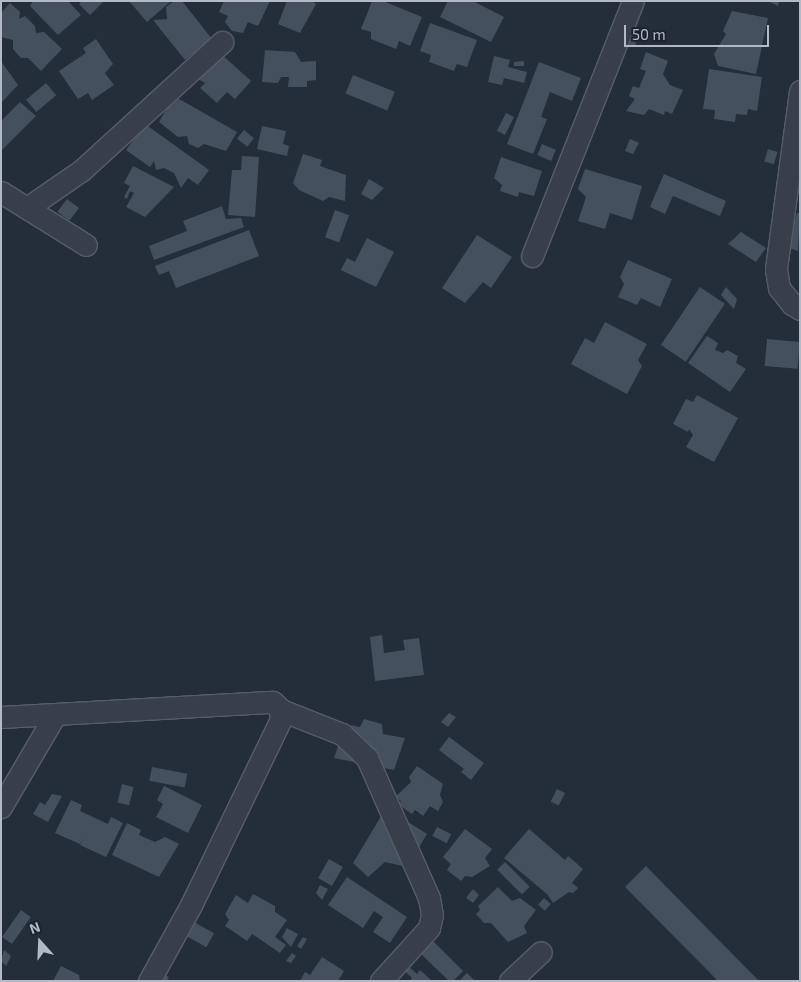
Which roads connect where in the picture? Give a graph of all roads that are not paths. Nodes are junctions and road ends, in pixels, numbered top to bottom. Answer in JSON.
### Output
{"nodes":[{"id":1,"x":632,"y":1,"type":"edge"},
{"id":2,"x":222,"y":42,"type":"dead end"},
{"id":3,"x":800,"y":90,"type":"edge"},
{"id":4,"x":1,"y":192,"type":"edge"},
{"id":5,"x":792,"y":194,"type":"edge"},
{"id":6,"x":27,"y":208,"type":"junction"},
{"id":7,"x":86,"y":245,"type":"dead end"},
{"id":8,"x":532,"y":256,"type":"dead end"},
{"id":9,"x":800,"y":309,"type":"edge"},
{"id":10,"x":281,"y":710,"type":"junction"},
{"id":11,"x":55,"y":715,"type":"junction"},
{"id":12,"x":1,"y":717,"type":"edge"},
{"id":13,"x":1,"y":807,"type":"edge"},
{"id":14,"x":540,"y":952,"type":"dead end"},
{"id":15,"x":149,"y":981,"type":"edge"},
{"id":16,"x":381,"y":981,"type":"edge"},
{"id":17,"x":510,"y":981,"type":"edge"}],
"edges":[{"from":1,"to":8,"type":"street"},
{"from":2,"to":6,"type":"street"},
{"from":3,"to":5,"type":"street"},
{"from":4,"to":6,"type":"street"},
{"from":5,"to":9,"type":"street"},
{"from":6,"to":7,"type":"street"},
{"from":10,"to":11,"type":"street"},
{"from":10,"to":15,"type":"street"},
{"from":10,"to":16,"type":"street"},
{"from":11,"to":12,"type":"street"},
{"from":11,"to":13,"type":"street"},
{"from":14,"to":17,"type":"street"}]}
